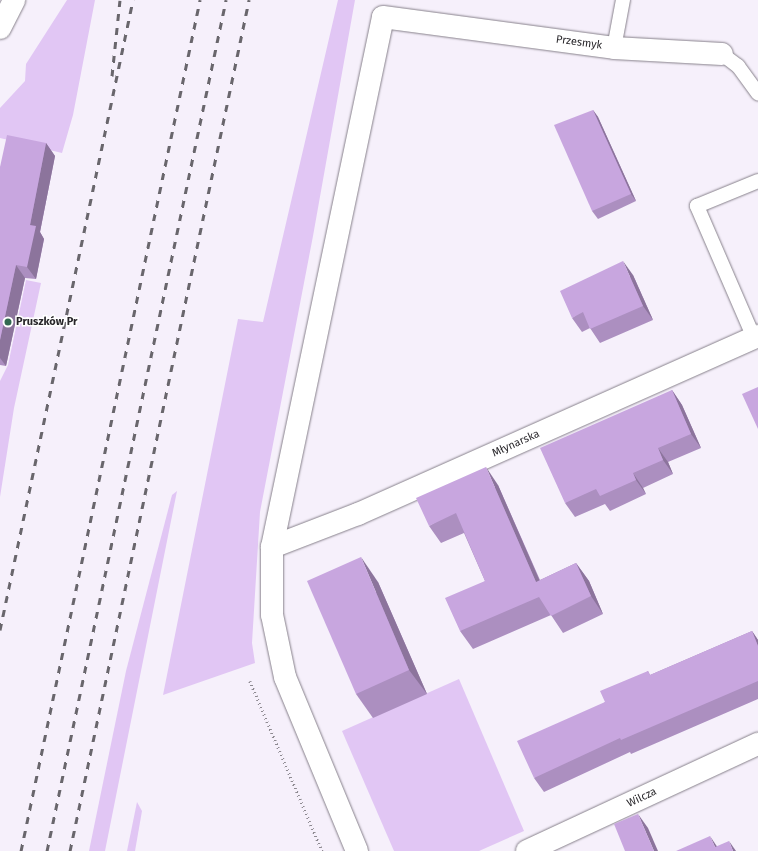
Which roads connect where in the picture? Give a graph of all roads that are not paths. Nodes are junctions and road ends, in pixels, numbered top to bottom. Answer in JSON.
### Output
{"nodes":[{"id":1,"x":14,"y":0,"type":"edge"},
{"id":2,"x":623,"y":0,"type":"edge"},
{"id":3,"x":0,"y":28,"type":"edge"},
{"id":4,"x":614,"y":48,"type":"junction"},
{"id":5,"x":722,"y":54,"type":"joint"},
{"id":6,"x":758,"y":94,"type":"edge"},
{"id":7,"x":758,"y":181,"type":"edge"},
{"id":8,"x":756,"y":337,"type":"edge"},
{"id":9,"x":272,"y":547,"type":"junction"},
{"id":10,"x":758,"y":744,"type":"edge"},
{"id":11,"x":357,"y":851,"type":"edge"},
{"id":12,"x":527,"y":851,"type":"edge"}],
"edges":[{"from":1,"to":3,"type":"street"},
{"from":2,"to":4,"type":"lane"},
{"from":4,"to":5,"type":"street","name":"Przesmyk"},
{"from":4,"to":9,"type":"street","name":"Przesmyk"},
{"from":5,"to":6,"type":"lane","name":"Przesmyk"},
{"from":7,"to":8,"type":"lane"},
{"from":8,"to":9,"type":"street","name":"Młynarska"},
{"from":9,"to":11,"type":"street"},
{"from":10,"to":12,"type":"street","name":"Wilcza"}]}
